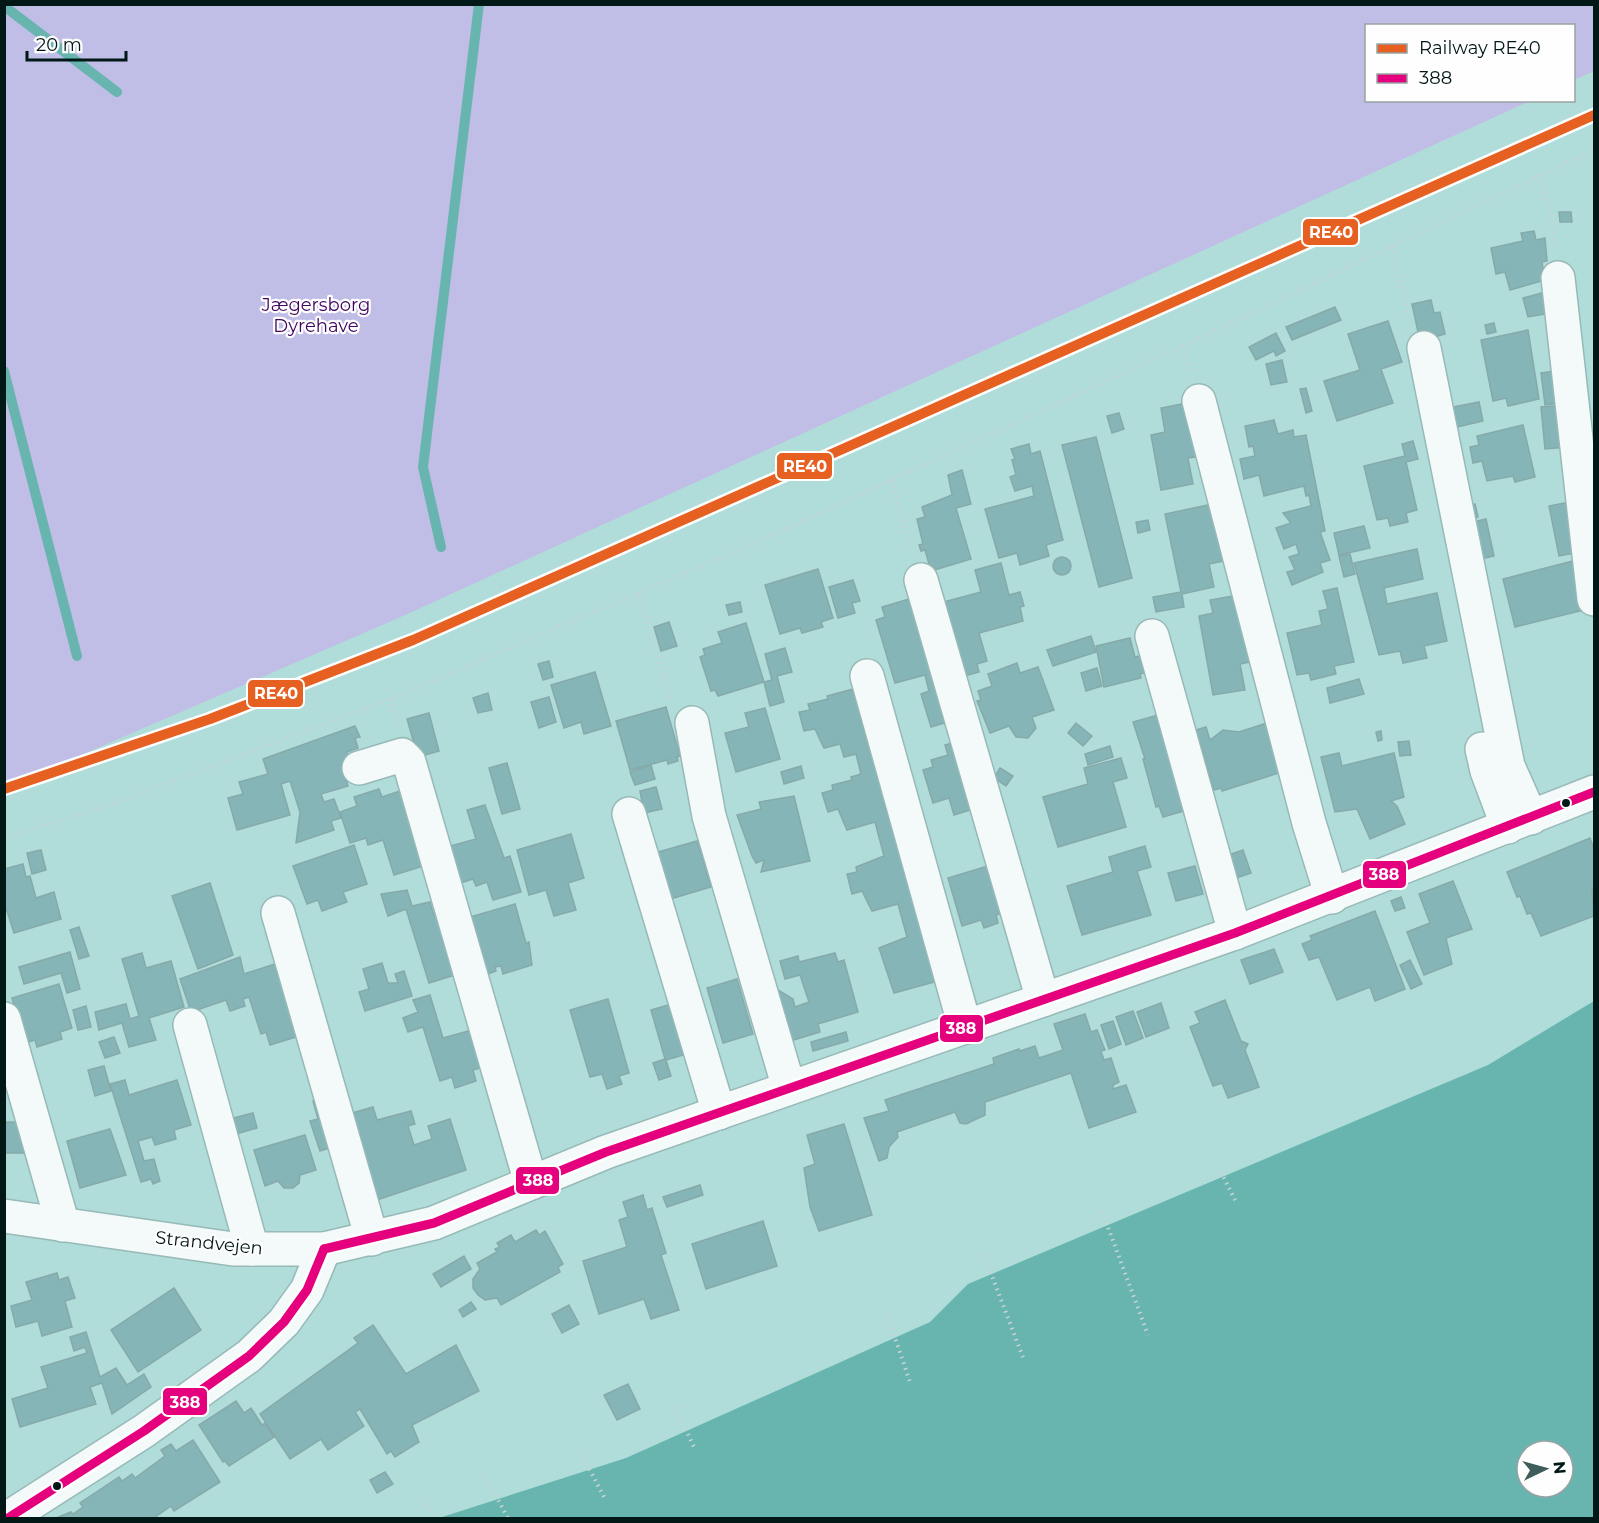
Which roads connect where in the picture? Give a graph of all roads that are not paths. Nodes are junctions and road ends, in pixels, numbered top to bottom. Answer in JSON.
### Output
{"nodes":[{"id":1,"x":1558,"y":278,"type":"road end"},
{"id":2,"x":1424,"y":348,"type":"road end"},
{"id":3,"x":1411,"y":390,"type":"dead end"},
{"id":4,"x":1199,"y":400,"type":"dead end"},
{"id":5,"x":1249,"y":533,"type":"dead end"},
{"id":6,"x":921,"y":580,"type":"road end"},
{"id":7,"x":1594,"y":598,"type":"edge"},
{"id":8,"x":1152,"y":636,"type":"dead end"},
{"id":9,"x":867,"y":676,"type":"dead end"},
{"id":10,"x":692,"y":723,"type":"road end"},
{"id":11,"x":359,"y":768,"type":"dead end"},
{"id":12,"x":1594,"y":792,"type":"edge"},
{"id":13,"x":629,"y":814,"type":"dead end"},
{"id":14,"x":1520,"y":823,"type":"junction"},
{"id":15,"x":1338,"y":894,"type":"junction"},
{"id":16,"x":278,"y":913,"type":"dead end"},
{"id":17,"x":1235,"y":933,"type":"junction"},
{"id":18,"x":1043,"y":1000,"type":"junction"},
{"id":19,"x":4,"y":1019,"type":"edge"},
{"id":20,"x":190,"y":1024,"type":"dead end"},
{"id":21,"x":965,"y":1027,"type":"junction"},
{"id":22,"x":789,"y":1088,"type":"junction"},
{"id":23,"x":719,"y":1113,"type":"junction"},
{"id":24,"x":531,"y":1183,"type":"junction"},
{"id":25,"x":4,"y":1216,"type":"edge"},
{"id":26,"x":63,"y":1225,"type":"junction"},
{"id":27,"x":372,"y":1239,"type":"junction"},
{"id":28,"x":252,"y":1249,"type":"junction"},
{"id":29,"x":324,"y":1249,"type":"junction"},
{"id":30,"x":8,"y":1518,"type":"edge"}],
"edges":[{"from":1,"to":7,"type":"main road"},
{"from":2,"to":14,"type":"main road"},
{"from":3,"to":14,"type":"main road"},
{"from":4,"to":15,"type":"main road"},
{"from":5,"to":15,"type":"main road"},
{"from":6,"to":18,"type":"main road"},
{"from":8,"to":17,"type":"main road"},
{"from":9,"to":21,"type":"main road"},
{"from":10,"to":22,"type":"main road"},
{"from":11,"to":24,"type":"main road"},
{"from":12,"to":14,"type":"main road","name":"Strandvejen"},
{"from":13,"to":23,"type":"main road"},
{"from":14,"to":15,"type":"main road","name":"Strandvejen"},
{"from":15,"to":17,"type":"main road","name":"Strandvejen"},
{"from":16,"to":27,"type":"main road"},
{"from":17,"to":18,"type":"main road","name":"Strandvejen"},
{"from":18,"to":21,"type":"main road","name":"Strandvejen"},
{"from":19,"to":26,"type":"main road"},
{"from":20,"to":28,"type":"main road"},
{"from":21,"to":22,"type":"main road","name":"Strandvejen"},
{"from":22,"to":23,"type":"main road","name":"Strandvejen"},
{"from":23,"to":24,"type":"main road","name":"Strandvejen"},
{"from":24,"to":27,"type":"main road","name":"Strandvejen"},
{"from":25,"to":26,"type":"main road","name":"Strandvejen"},
{"from":26,"to":28,"type":"main road","name":"Strandvejen"},
{"from":27,"to":29,"type":"main road","name":"Strandvejen"},
{"from":28,"to":29,"type":"main road","name":"Strandvejen"},
{"from":29,"to":30,"type":"main road"}]}
